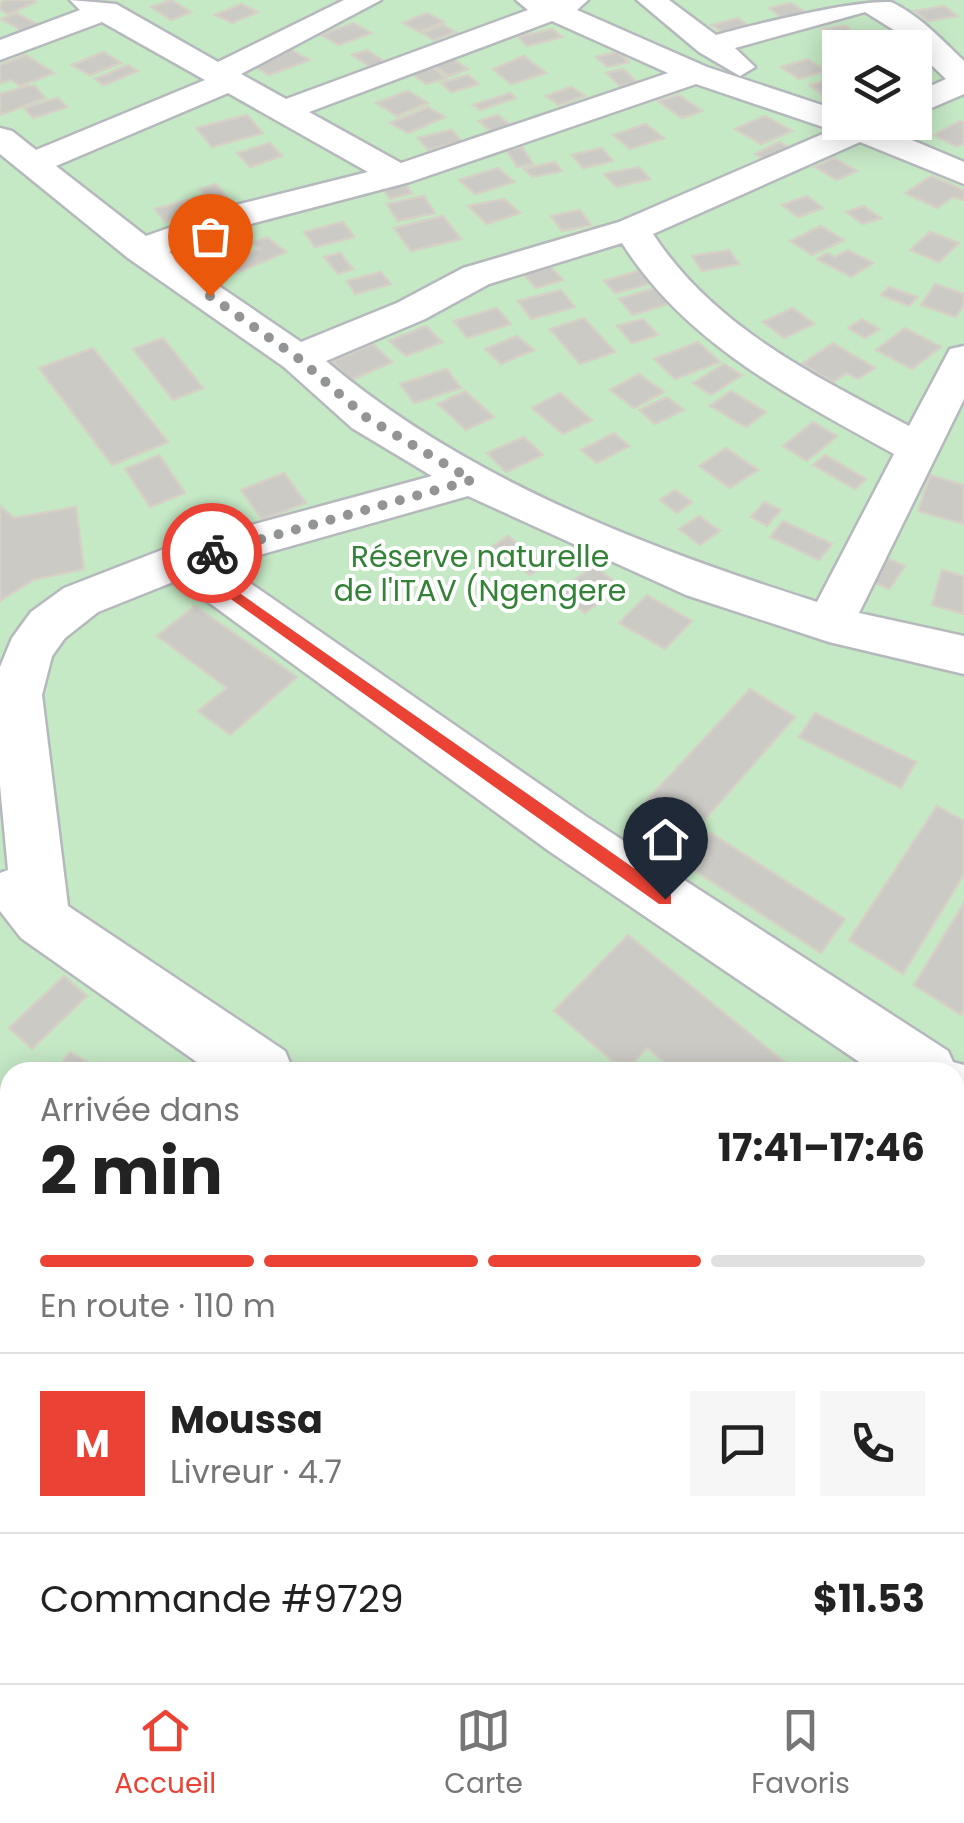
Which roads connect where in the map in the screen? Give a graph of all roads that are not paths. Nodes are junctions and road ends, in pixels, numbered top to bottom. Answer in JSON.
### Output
{"nodes":[{"id":1,"x":149,"y":0,"type":"edge"},
{"id":2,"x":367,"y":0,"type":"edge"},
{"id":3,"x":651,"y":0,"type":"edge"},
{"id":4,"x":868,"y":1,"type":"edge"},
{"id":5,"x":553,"y":3,"type":"edge"},
{"id":6,"x":103,"y":8,"type":"edge"},
{"id":7,"x":0,"y":51,"type":"edge"},
{"id":8,"x":703,"y":60,"type":"junction"},
{"id":9,"x":225,"y":77,"type":"junction"},
{"id":10,"x":964,"y":80,"type":"edge"},
{"id":11,"x":932,"y":96,"type":"edge"},
{"id":12,"x":283,"y":111,"type":"junction"},
{"id":13,"x":822,"y":113,"type":"edge"},
{"id":14,"x":0,"y":138,"type":"edge"},
{"id":15,"x":822,"y":140,"type":"edge"},
{"id":16,"x":890,"y":140,"type":"edge"},
{"id":17,"x":33,"y":163,"type":"junction"},
{"id":18,"x":964,"y":174,"type":"edge"},
{"id":19,"x":398,"y":175,"type":"junction"},
{"id":20,"x":632,"y":230,"type":"junction"},
{"id":21,"x":141,"y":250,"type":"junction"},
{"id":22,"x":298,"y":358,"type":"junction"},
{"id":23,"x":964,"y":358,"type":"edge"},
{"id":24,"x":916,"y":448,"type":"junction"},
{"id":25,"x":472,"y":480,"type":"junction"},
{"id":26,"x":183,"y":560,"type":"junction"},
{"id":27,"x":829,"y":624,"type":"junction"},
{"id":28,"x":964,"y":656,"type":"edge"},
{"id":29,"x":0,"y":869,"type":"edge"},
{"id":30,"x":41,"y":920,"type":"junction"},
{"id":31,"x":248,"y":1062,"type":"edge"},
{"id":32,"x":911,"y":1062,"type":"edge"}],
"edges":[{"from":1,"to":6,"type":"street"},
{"from":2,"to":9,"type":"street"},
{"from":3,"to":8,"type":"street"},
{"from":4,"to":8,"type":"street"},
{"from":4,"to":10,"type":"street"},
{"from":5,"to":8,"type":"street"},
{"from":5,"to":12,"type":"street"},
{"from":6,"to":7,"type":"street"},
{"from":6,"to":9,"type":"street"},
{"from":8,"to":13,"type":"street"},
{"from":8,"to":19,"type":"street"},
{"from":9,"to":12,"type":"street"},
{"from":9,"to":17,"type":"street"},
{"from":10,"to":11,"type":"street"},
{"from":12,"to":19,"type":"street"},
{"from":14,"to":17,"type":"street"},
{"from":15,"to":20,"type":"street"},
{"from":16,"to":18,"type":"street"},
{"from":17,"to":21,"type":"street"},
{"from":19,"to":21,"type":"street"},
{"from":20,"to":22,"type":"street"},
{"from":20,"to":24,"type":"street"},
{"from":21,"to":22,"type":"street"},
{"from":22,"to":25,"type":"street"},
{"from":23,"to":24,"type":"street"},
{"from":24,"to":27,"type":"street"},
{"from":25,"to":26,"type":"street"},
{"from":25,"to":27,"type":"street"},
{"from":26,"to":30,"type":"street"},
{"from":26,"to":32,"type":"street"},
{"from":27,"to":28,"type":"street"},
{"from":29,"to":30,"type":"street"},
{"from":30,"to":31,"type":"street"}]}
